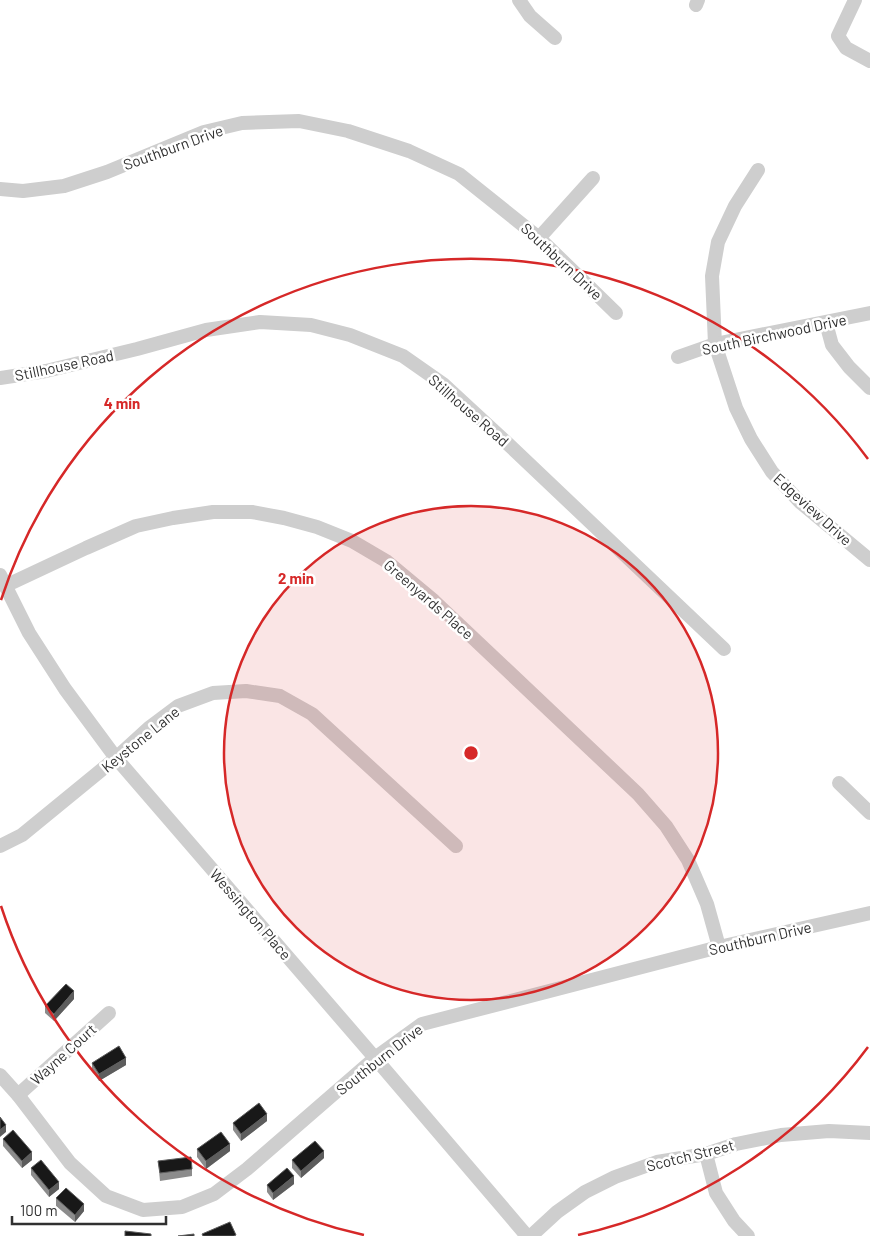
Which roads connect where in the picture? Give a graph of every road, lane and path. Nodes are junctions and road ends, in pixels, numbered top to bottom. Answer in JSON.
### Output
{"nodes":[{"id":1,"x":519,"y":0,"type":"edge"},
{"id":2,"x":856,"y":0,"type":"edge"},
{"id":3,"x":555,"y":38,"type":"dead end"},
{"id":4,"x":870,"y":62,"type":"edge"},
{"id":5,"x":758,"y":170,"type":"dead end"},
{"id":6,"x":593,"y":178,"type":"dead end"},
{"id":7,"x":0,"y":189,"type":"edge"},
{"id":8,"x":539,"y":238,"type":"junction"},
{"id":9,"x":616,"y":313,"type":"dead end"},
{"id":10,"x":870,"y":313,"type":"edge"},
{"id":11,"x":826,"y":323,"type":"junction"},
{"id":12,"x":715,"y":344,"type":"junction"},
{"id":13,"x":678,"y":357,"type":"dead end"},
{"id":14,"x":0,"y":378,"type":"edge"},
{"id":15,"x":870,"y":388,"type":"edge"},
{"id":16,"x":870,"y":560,"type":"edge"},
{"id":17,"x":3,"y":581,"type":"edge"},
{"id":18,"x":724,"y":649,"type":"dead end"},
{"id":19,"x":116,"y":758,"type":"junction"},
{"id":20,"x":839,"y":783,"type":"dead end"},
{"id":21,"x":870,"y":813,"type":"edge"},
{"id":22,"x":0,"y":846,"type":"edge"},
{"id":23,"x":456,"y":846,"type":"dead end"},
{"id":24,"x":870,"y":913,"type":"edge"},
{"id":25,"x":719,"y":947,"type":"junction"},
{"id":26,"x":109,"y":1013,"type":"dead end"},
{"id":27,"x":375,"y":1058,"type":"junction"},
{"id":28,"x":0,"y":1075,"type":"edge"},
{"id":29,"x":18,"y":1095,"type":"junction"},
{"id":30,"x":870,"y":1133,"type":"edge"},
{"id":31,"x":706,"y":1154,"type":"junction"},
{"id":32,"x":527,"y":1236,"type":"edge"},
{"id":33,"x":531,"y":1236,"type":"edge"},
{"id":34,"x":748,"y":1236,"type":"edge"}],
"edges":[{"from":1,"to":3,"type":"street"},
{"from":2,"to":4,"type":"street"},
{"from":5,"to":12,"type":"street","name":"Edgeview Drive"},
{"from":6,"to":8,"type":"street"},
{"from":7,"to":8,"type":"street","name":"Southburn Drive"},
{"from":8,"to":9,"type":"street","name":"Southburn Drive"},
{"from":10,"to":11,"type":"street","name":"South Birchwood Drive"},
{"from":11,"to":12,"type":"street","name":"South Birchwood Drive"},
{"from":11,"to":15,"type":"street"},
{"from":12,"to":13,"type":"street","name":"South Birchwood Drive"},
{"from":12,"to":16,"type":"street","name":"Edgeview Drive"},
{"from":14,"to":18,"type":"street","name":"Stillhouse Road"},
{"from":17,"to":19,"type":"street","name":"Wessington Place"},
{"from":17,"to":25,"type":"street","name":"Greenyards Place"},
{"from":19,"to":22,"type":"street","name":"Keystone Lane"},
{"from":19,"to":23,"type":"street","name":"Keystone Lane"},
{"from":19,"to":27,"type":"street","name":"Wessington Place"},
{"from":20,"to":21,"type":"street"},
{"from":24,"to":25,"type":"street","name":"Southburn Drive"},
{"from":25,"to":27,"type":"street","name":"Southburn Drive"},
{"from":26,"to":29,"type":"street","name":"Wayne Court"},
{"from":27,"to":29,"type":"street","name":"Southburn Drive"},
{"from":27,"to":32,"type":"street","name":"Wessington Place"},
{"from":28,"to":29,"type":"street","name":"Southburn Drive"},
{"from":30,"to":31,"type":"street","name":"Scotch Street"},
{"from":31,"to":33,"type":"street","name":"Scotch Street"},
{"from":31,"to":34,"type":"street"}]}
